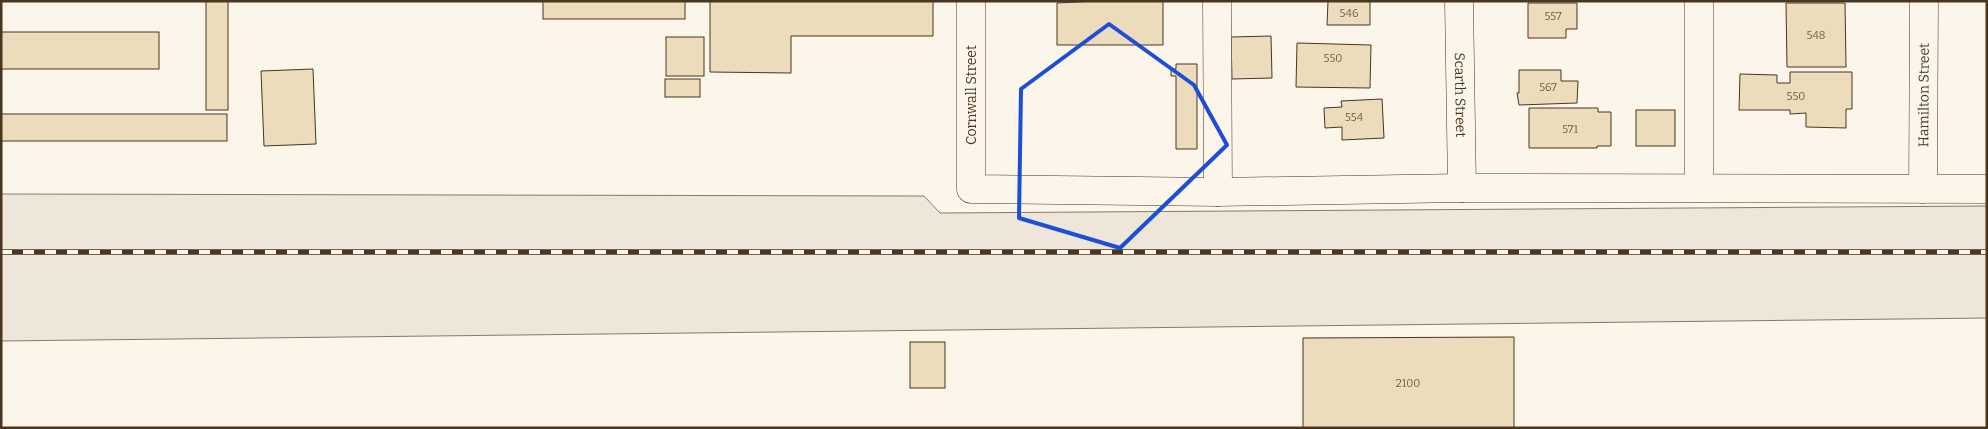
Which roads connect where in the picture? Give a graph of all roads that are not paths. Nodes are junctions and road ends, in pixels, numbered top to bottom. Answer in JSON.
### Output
{"nodes":[{"id":1,"x":971,"y":1,"type":"edge"},
{"id":2,"x":1217,"y":1,"type":"edge"},
{"id":3,"x":1459,"y":1,"type":"edge"},
{"id":4,"x":1699,"y":1,"type":"edge"},
{"id":5,"x":1924,"y":1,"type":"edge"},
{"id":6,"x":1462,"y":188,"type":"junction"},
{"id":7,"x":1699,"y":188,"type":"junction"},
{"id":8,"x":1923,"y":189,"type":"junction"},
{"id":9,"x":1987,"y":189,"type":"edge"},
{"id":10,"x":1218,"y":192,"type":"junction"}],
"edges":[{"from":1,"to":10,"type":"street","name":"Cornwall Street"},
{"from":2,"to":10,"type":"street"},
{"from":3,"to":6,"type":"street","name":"Scarth Street"},
{"from":4,"to":7,"type":"street"},
{"from":5,"to":8,"type":"street","name":"Hamilton Street"},
{"from":6,"to":7,"type":"street"},
{"from":6,"to":10,"type":"street"},
{"from":7,"to":8,"type":"street"},
{"from":8,"to":9,"type":"street"}]}
